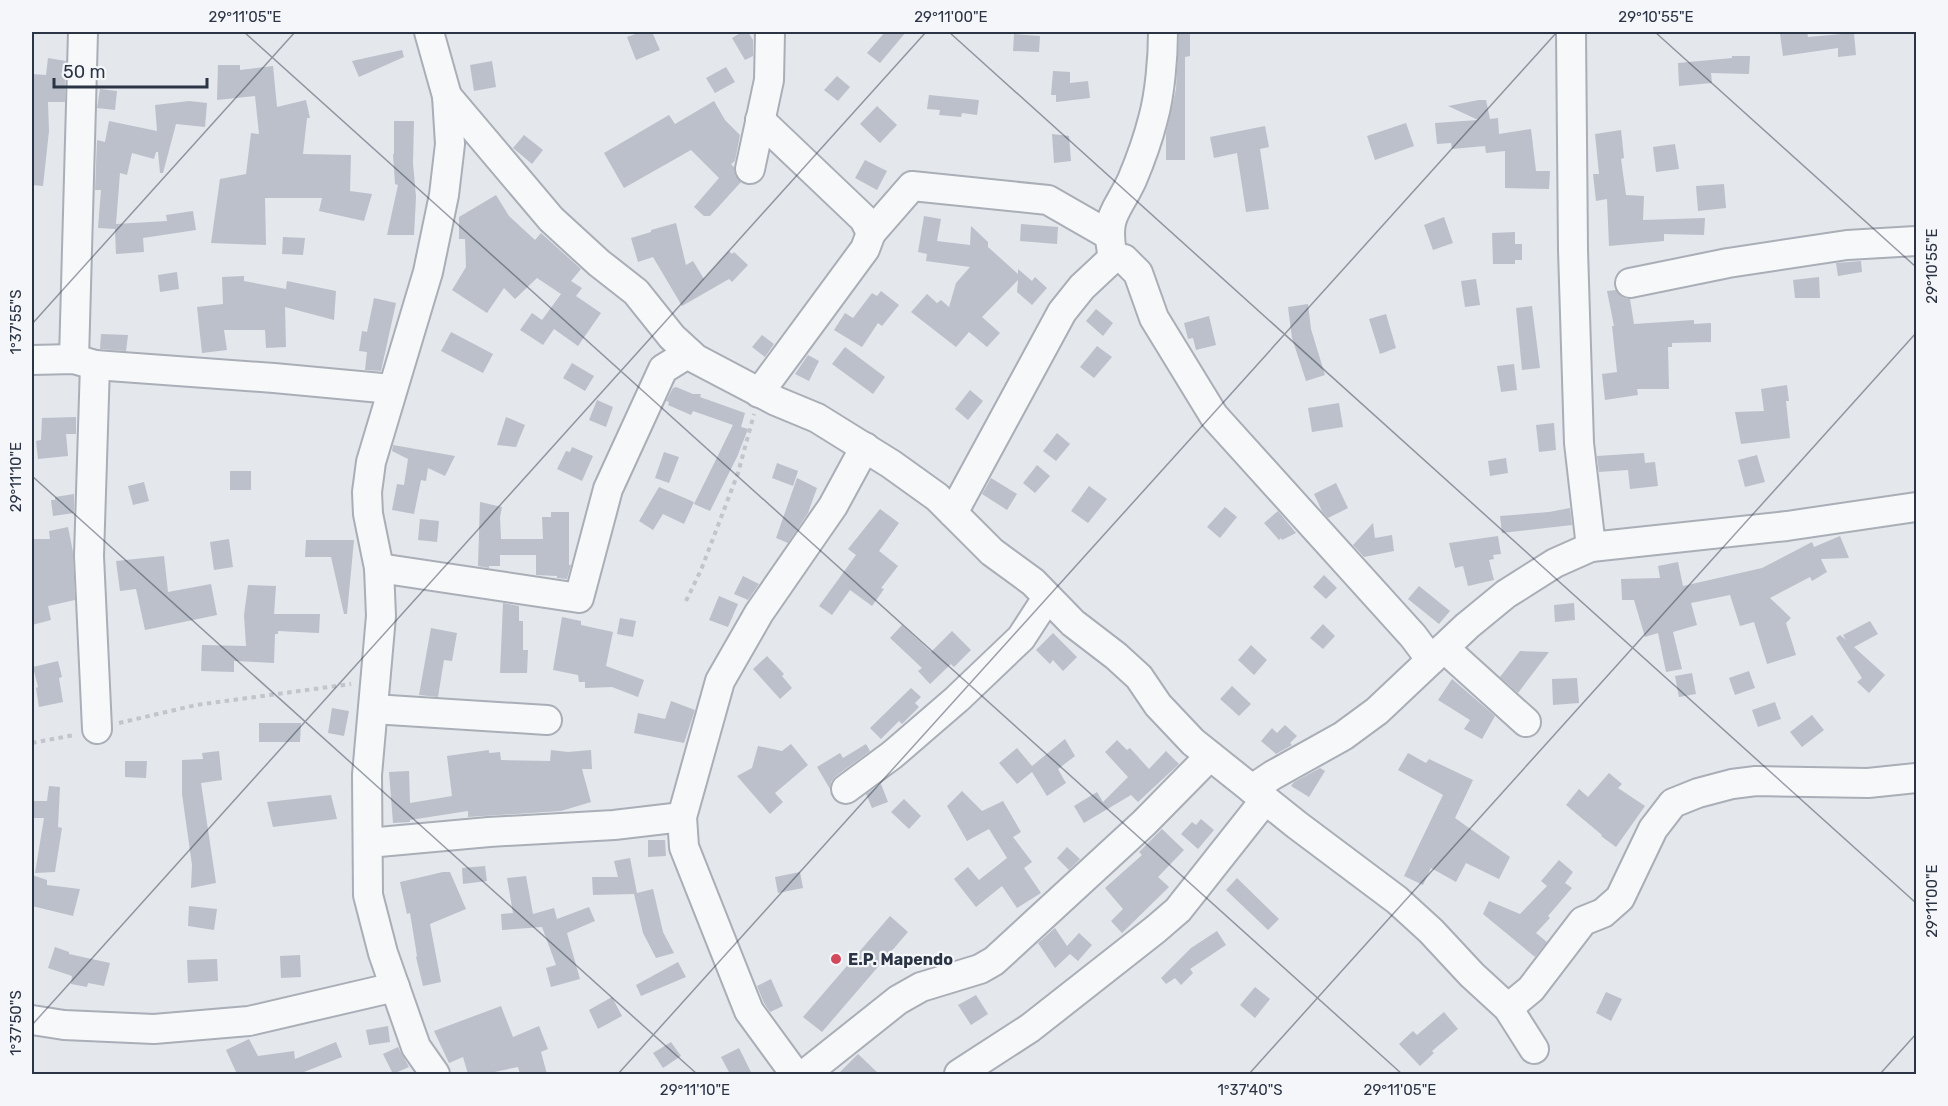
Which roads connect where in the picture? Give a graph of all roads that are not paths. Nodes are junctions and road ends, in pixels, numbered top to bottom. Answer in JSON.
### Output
{"nodes":[{"id":1,"x":83,"y":32,"type":"edge"},
{"id":2,"x":429,"y":32,"type":"edge"},
{"id":3,"x":770,"y":32,"type":"edge"},
{"id":4,"x":1163,"y":32,"type":"edge"},
{"id":5,"x":1571,"y":32,"type":"edge"},
{"id":6,"x":447,"y":96,"type":"junction"},
{"id":7,"x":760,"y":120,"type":"junction"},
{"id":8,"x":750,"y":169,"type":"dead end"},
{"id":9,"x":871,"y":232,"type":"junction"},
{"id":10,"x":1917,"y":241,"type":"edge"},
{"id":11,"x":1111,"y":247,"type":"junction"},
{"id":12,"x":1630,"y":283,"type":"dead end"},
{"id":13,"x":689,"y":352,"type":"junction"},
{"id":14,"x":32,"y":360,"type":"edge"},
{"id":15,"x":84,"y":362,"type":"junction"},
{"id":16,"x":392,"y":389,"type":"junction"},
{"id":17,"x":759,"y":393,"type":"junction"},
{"id":18,"x":865,"y":447,"type":"junction"},
{"id":19,"x":1917,"y":507,"type":"edge"},
{"id":20,"x":953,"y":513,"type":"junction"},
{"id":21,"x":1591,"y":547,"type":"junction"},
{"id":22,"x":379,"y":568,"type":"junction"},
{"id":23,"x":1047,"y":598,"type":"junction"},
{"id":24,"x":1438,"y":654,"type":"junction"},
{"id":25,"x":373,"y":709,"type":"junction"},
{"id":26,"x":547,"y":720,"type":"dead end"},
{"id":27,"x":1526,"y":722,"type":"dead end"},
{"id":28,"x":97,"y":729,"type":"road end"},
{"id":29,"x":1210,"y":756,"type":"junction"},
{"id":30,"x":1917,"y":778,"type":"edge"},
{"id":31,"x":846,"y":789,"type":"dead end"},
{"id":32,"x":1258,"y":795,"type":"junction"},
{"id":33,"x":682,"y":817,"type":"junction"},
{"id":34,"x":368,"y":843,"type":"junction"},
{"id":35,"x":395,"y":987,"type":"junction"},
{"id":36,"x":1508,"y":1008,"type":"junction"},
{"id":37,"x":32,"y":1020,"type":"edge"},
{"id":38,"x":1534,"y":1049,"type":"dead end"},
{"id":39,"x":435,"y":1074,"type":"edge"},
{"id":40,"x":795,"y":1074,"type":"edge"},
{"id":41,"x":805,"y":1074,"type":"edge"},
{"id":42,"x":959,"y":1074,"type":"edge"}],
"edges":[{"from":1,"to":15,"type":"street"},
{"from":2,"to":6,"type":"street"},
{"from":3,"to":7,"type":"street"},
{"from":4,"to":11,"type":"street"},
{"from":5,"to":21,"type":"street"},
{"from":6,"to":13,"type":"street"},
{"from":6,"to":16,"type":"street"},
{"from":7,"to":8,"type":"street"},
{"from":7,"to":9,"type":"street"},
{"from":9,"to":11,"type":"street"},
{"from":9,"to":17,"type":"street"},
{"from":10,"to":12,"type":"street"},
{"from":11,"to":20,"type":"street"},
{"from":11,"to":24,"type":"street"},
{"from":13,"to":17,"type":"street"},
{"from":13,"to":22,"type":"street"},
{"from":14,"to":15,"type":"street"},
{"from":15,"to":16,"type":"street"},
{"from":15,"to":28,"type":"street"},
{"from":16,"to":22,"type":"street"},
{"from":17,"to":18,"type":"street"},
{"from":18,"to":20,"type":"street"},
{"from":18,"to":33,"type":"street"},
{"from":19,"to":21,"type":"street"},
{"from":20,"to":23,"type":"street"},
{"from":21,"to":24,"type":"street"},
{"from":22,"to":25,"type":"street"},
{"from":23,"to":29,"type":"street"},
{"from":23,"to":31,"type":"street"},
{"from":24,"to":27,"type":"street"},
{"from":24,"to":32,"type":"street"},
{"from":25,"to":26,"type":"street"},
{"from":25,"to":34,"type":"street"},
{"from":29,"to":32,"type":"street"},
{"from":29,"to":41,"type":"street"},
{"from":30,"to":36,"type":"street"},
{"from":32,"to":36,"type":"street"},
{"from":32,"to":42,"type":"street"},
{"from":33,"to":34,"type":"street"},
{"from":33,"to":40,"type":"street"},
{"from":34,"to":35,"type":"street"},
{"from":35,"to":37,"type":"street"},
{"from":35,"to":39,"type":"street"},
{"from":36,"to":38,"type":"street"}]}
